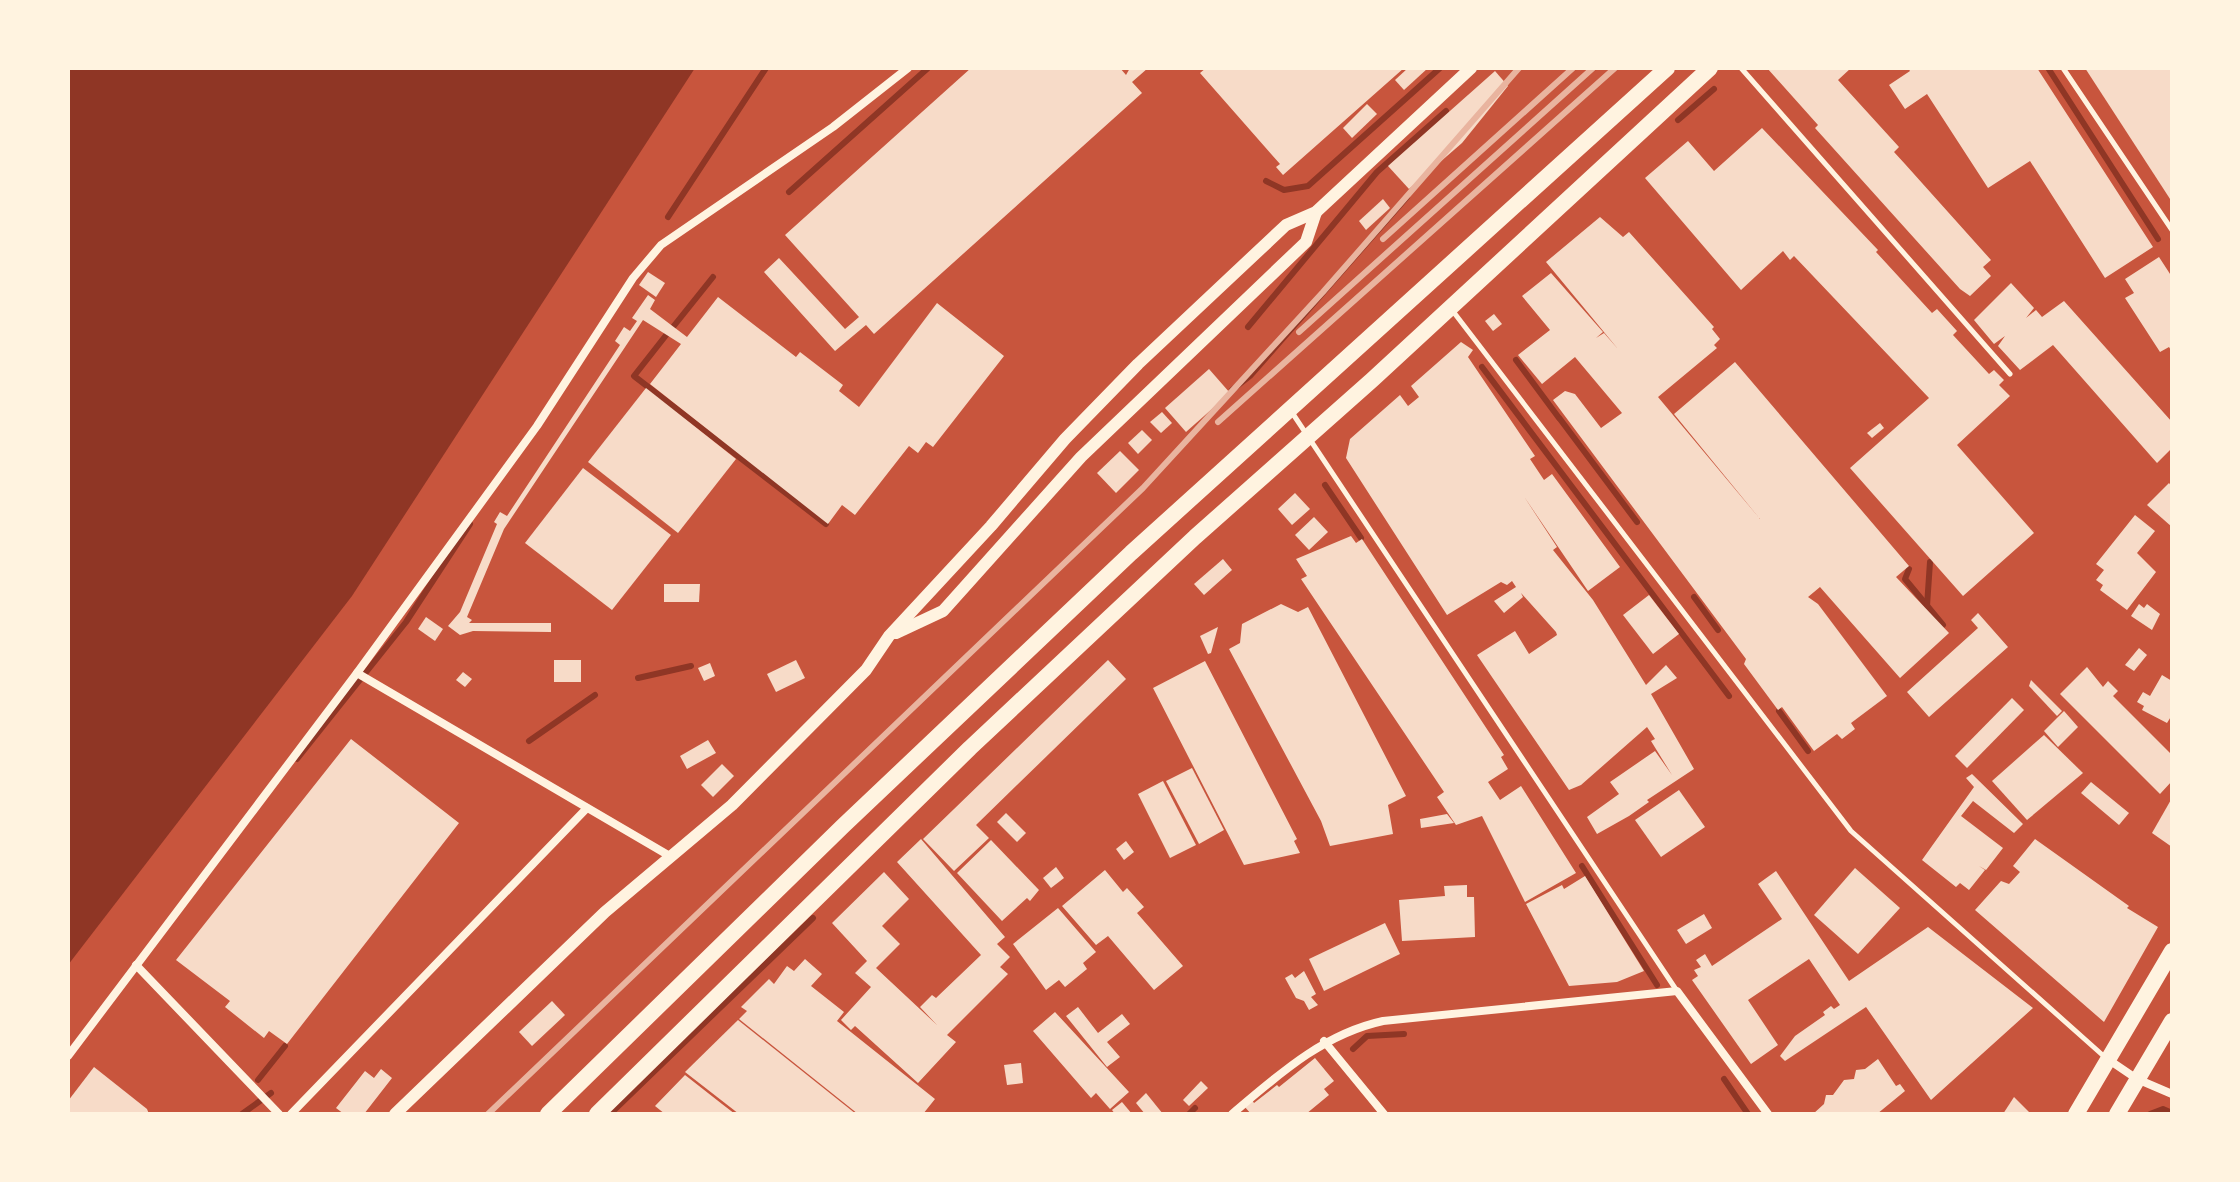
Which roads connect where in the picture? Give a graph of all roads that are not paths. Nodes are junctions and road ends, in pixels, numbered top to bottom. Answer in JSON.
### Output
{"nodes":[{"id":1,"x":908,"y":68,"type":"edge"},
{"id":2,"x":1471,"y":68,"type":"edge"},
{"id":3,"x":1667,"y":68,"type":"edge"},
{"id":4,"x":1710,"y":68,"type":"edge"},
{"id":5,"x":1741,"y":68,"type":"edge"},
{"id":6,"x":2063,"y":68,"type":"edge"},
{"id":7,"x":1316,"y":212,"type":"junction"},
{"id":8,"x":2172,"y":230,"type":"edge"},
{"id":9,"x":1449,"y":306,"type":"junction"},
{"id":10,"x":2010,"y":374,"type":"dead end"},
{"id":11,"x":1291,"y":410,"type":"junction"},
{"id":12,"x":1309,"y":436,"type":"junction"},
{"id":13,"x":991,"y":526,"type":"junction"},
{"id":14,"x":1006,"y":540,"type":"junction"},
{"id":15,"x":926,"y":597,"type":"junction"},
{"id":16,"x":943,"y":611,"type":"junction"},
{"id":17,"x":889,"y":636,"type":"junction"},
{"id":18,"x":357,"y":673,"type":"junction"},
{"id":19,"x":587,"y":808,"type":"junction"},
{"id":20,"x":668,"y":855,"type":"junction"},
{"id":21,"x":2172,"y":951,"type":"edge"},
{"id":22,"x":136,"y":965,"type":"junction"},
{"id":23,"x":1677,"y":991,"type":"junction"},
{"id":24,"x":2172,"y":1021,"type":"edge"},
{"id":25,"x":1324,"y":1041,"type":"junction"},
{"id":26,"x":68,"y":1056,"type":"edge"},
{"id":27,"x":2109,"y":1060,"type":"junction"},
{"id":28,"x":2137,"y":1079,"type":"junction"},
{"id":29,"x":2172,"y":1094,"type":"edge"},
{"id":30,"x":279,"y":1114,"type":"edge"},
{"id":31,"x":291,"y":1114,"type":"edge"},
{"id":32,"x":395,"y":1114,"type":"edge"},
{"id":33,"x":548,"y":1114,"type":"edge"},
{"id":34,"x":597,"y":1114,"type":"edge"},
{"id":35,"x":1232,"y":1114,"type":"edge"},
{"id":36,"x":1384,"y":1114,"type":"edge"},
{"id":37,"x":1768,"y":1114,"type":"edge"},
{"id":38,"x":2076,"y":1114,"type":"edge"},
{"id":39,"x":2117,"y":1114,"type":"edge"}],
"edges":[{"from":1,"to":18,"type":"street"},
{"from":2,"to":7,"type":"street"},
{"from":3,"to":11,"type":"main road"},
{"from":4,"to":9,"type":"main road"},
{"from":5,"to":10,"type":"lane"},
{"from":6,"to":8,"type":"lane"},
{"from":7,"to":13,"type":"street"},
{"from":7,"to":14,"type":"street"},
{"from":9,"to":12,"type":"main road"},
{"from":9,"to":27,"type":"lane"},
{"from":11,"to":12,"type":"lane"},
{"from":11,"to":33,"type":"main road"},
{"from":12,"to":23,"type":"lane"},
{"from":12,"to":34,"type":"main road"},
{"from":13,"to":14,"type":"street"},
{"from":13,"to":15,"type":"street"},
{"from":14,"to":16,"type":"street"},
{"from":15,"to":16,"type":"street"},
{"from":15,"to":17,"type":"street"},
{"from":16,"to":17,"type":"street"},
{"from":17,"to":20,"type":"street"},
{"from":18,"to":19,"type":"street"},
{"from":18,"to":22,"type":"street"},
{"from":19,"to":20,"type":"street"},
{"from":19,"to":31,"type":"street"},
{"from":20,"to":32,"type":"street"},
{"from":21,"to":27,"type":"main road"},
{"from":22,"to":26,"type":"street"},
{"from":22,"to":30,"type":"street"},
{"from":23,"to":25,"type":"street"},
{"from":23,"to":37,"type":"street"},
{"from":24,"to":28,"type":"main road"},
{"from":25,"to":35,"type":"street"},
{"from":25,"to":36,"type":"street"},
{"from":27,"to":28,"type":"street"},
{"from":27,"to":38,"type":"main road"},
{"from":28,"to":29,"type":"street"},
{"from":28,"to":39,"type":"main road"}]}
